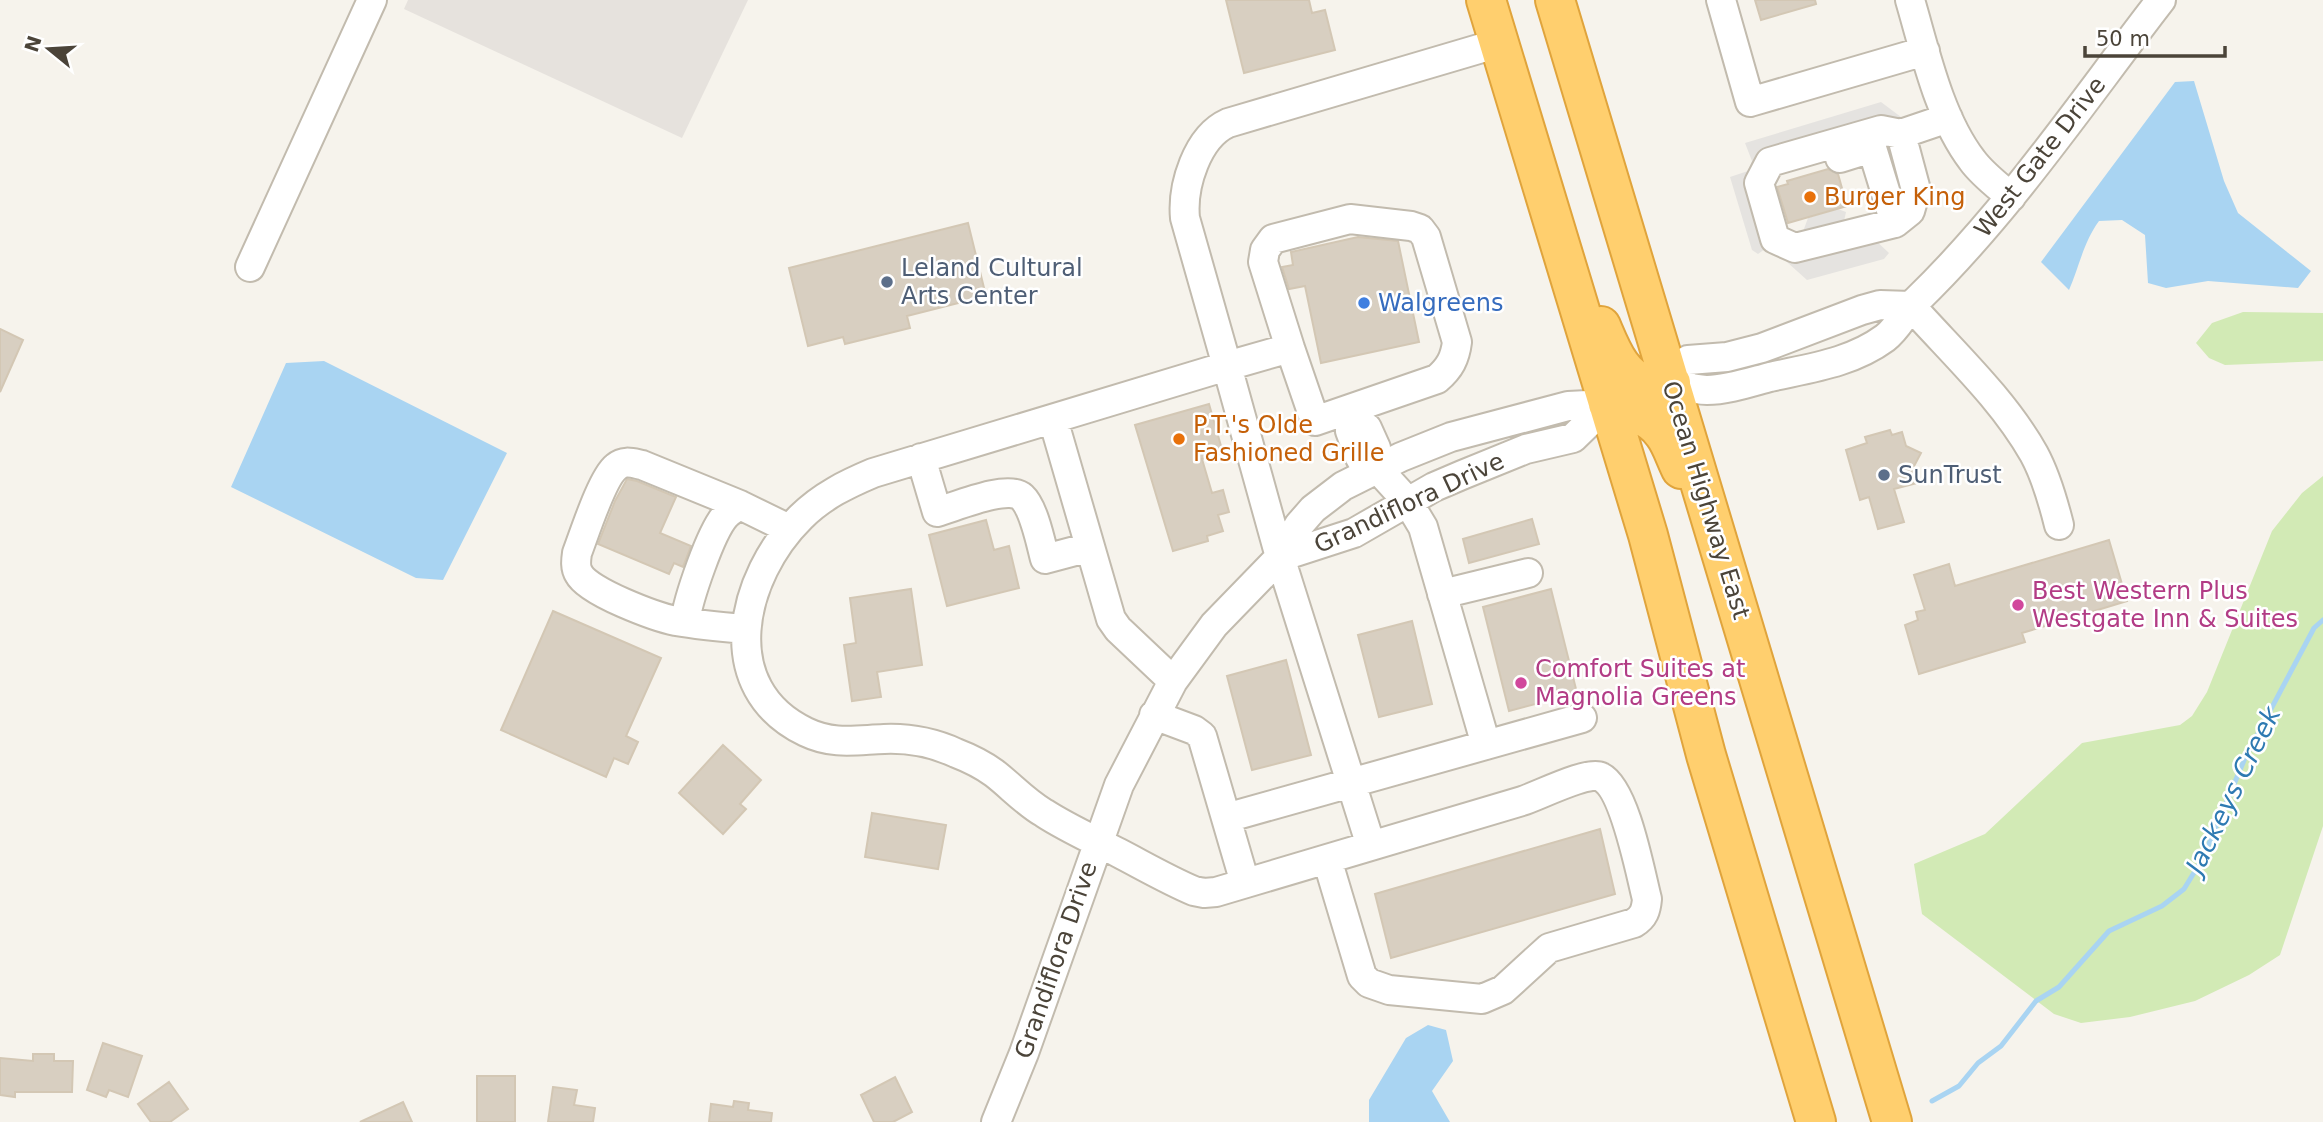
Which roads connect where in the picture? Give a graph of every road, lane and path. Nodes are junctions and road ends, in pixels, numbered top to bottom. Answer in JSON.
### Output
{"nodes":[{"id":1,"x":372,"y":0,"type":"edge"},
{"id":2,"x":1486,"y":0,"type":"edge"},
{"id":3,"x":1555,"y":0,"type":"edge"},
{"id":4,"x":1721,"y":0,"type":"edge"},
{"id":5,"x":1910,"y":0,"type":"edge"},
{"id":6,"x":2161,"y":0,"type":"edge"},
{"id":7,"x":1499,"y":43,"type":"junction"},
{"id":8,"x":1925,"y":51,"type":"junction"},
{"id":9,"x":1948,"y":118,"type":"junction"},
{"id":10,"x":1893,"y":175,"type":"junction"},
{"id":11,"x":2011,"y":197,"type":"junction"},
{"id":12,"x":1548,"y":209,"type":"junction"},
{"id":13,"x":250,"y":267,"type":"dead end"},
{"id":14,"x":1911,"y":306,"type":"junction"},
{"id":15,"x":1290,"y":348,"type":"junction"},
{"id":16,"x":1227,"y":366,"type":"junction"},
{"id":17,"x":1671,"y":383,"type":"junction"},
{"id":18,"x":1608,"y":404,"type":"junction"},
{"id":19,"x":1353,"y":417,"type":"junction"},
{"id":20,"x":1053,"y":419,"type":"junction"},
{"id":21,"x":921,"y":458,"type":"junction"},
{"id":22,"x":1377,"y":468,"type":"junction"},
{"id":23,"x":1408,"y":502,"type":"junction"},
{"id":24,"x":740,"y":505,"type":"junction"},
{"id":25,"x":2059,"y":525,"type":"dead end"},
{"id":26,"x":789,"y":529,"type":"junction"},
{"id":27,"x":1090,"y":547,"type":"junction"},
{"id":28,"x":1280,"y":557,"type":"junction"},
{"id":29,"x":1726,"y":566,"type":"junction"},
{"id":30,"x":1528,"y":573,"type":"dead end"},
{"id":31,"x":1442,"y":594,"type":"junction"},
{"id":32,"x":685,"y":622,"type":"junction"},
{"id":33,"x":746,"y":629,"type":"junction"},
{"id":34,"x":1173,"y":681,"type":"junction"},
{"id":35,"x":1154,"y":715,"type":"junction"},
{"id":36,"x":1581,"y":718,"type":"dead end"},
{"id":37,"x":1486,"y":744,"type":"junction"},
{"id":38,"x":1352,"y":782,"type":"junction"},
{"id":39,"x":1226,"y":818,"type":"junction"},
{"id":40,"x":1097,"y":842,"type":"junction"},
{"id":41,"x":1371,"y":846,"type":"junction"},
{"id":42,"x":1326,"y":859,"type":"junction"},
{"id":43,"x":1245,"y":883,"type":"junction"},
{"id":44,"x":996,"y":1122,"type":"edge"},
{"id":45,"x":1816,"y":1122,"type":"edge"},
{"id":46,"x":1892,"y":1122,"type":"edge"}],
"edges":[{"from":1,"to":13,"type":"street"},
{"from":2,"to":7,"type":"highway"},
{"from":3,"to":17,"type":"highway","name":"Ocean Highway East"},
{"from":4,"to":8,"type":"street"},
{"from":5,"to":8,"type":"street"},
{"from":6,"to":11,"type":"street","name":"West Gate Drive"},
{"from":7,"to":12,"type":"highway"},
{"from":7,"to":16,"type":"street"},
{"from":8,"to":9,"type":"street"},
{"from":9,"to":10,"type":"street"},
{"from":9,"to":11,"type":"street"},
{"from":10,"to":10,"type":"street"},
{"from":11,"to":14,"type":"street","name":"West Gate Drive"},
{"from":12,"to":17,"type":"highway"},
{"from":12,"to":18,"type":"highway"},
{"from":14,"to":17,"type":"street"},
{"from":14,"to":17,"type":"street","name":"West Gate Drive"},
{"from":14,"to":25,"type":"street"},
{"from":15,"to":16,"type":"street"},
{"from":15,"to":19,"type":"street"},
{"from":15,"to":19,"type":"street"},
{"from":16,"to":20,"type":"street"},
{"from":16,"to":28,"type":"street"},
{"from":17,"to":29,"type":"highway","name":"Ocean Highway East"},
{"from":18,"to":22,"type":"street","name":"Grandiflora Drive"},
{"from":18,"to":23,"type":"street","name":"Grandiflora Drive"},
{"from":18,"to":29,"type":"highway"},
{"from":18,"to":45,"type":"highway"},
{"from":19,"to":22,"type":"street"},
{"from":20,"to":21,"type":"street"},
{"from":20,"to":27,"type":"street"},
{"from":21,"to":26,"type":"street"},
{"from":21,"to":27,"type":"street"},
{"from":22,"to":23,"type":"street"},
{"from":22,"to":28,"type":"street","name":"Grandiflora Drive"},
{"from":23,"to":28,"type":"street","name":"Grandiflora Drive"},
{"from":23,"to":31,"type":"street"},
{"from":24,"to":26,"type":"street"},
{"from":24,"to":32,"type":"street"},
{"from":24,"to":32,"type":"street"},
{"from":26,"to":33,"type":"street"},
{"from":27,"to":34,"type":"street"},
{"from":28,"to":34,"type":"street","name":"Grandiflora Drive"},
{"from":28,"to":38,"type":"street"},
{"from":29,"to":46,"type":"highway","name":"Ocean Highway East"},
{"from":30,"to":31,"type":"street"},
{"from":31,"to":37,"type":"street"},
{"from":32,"to":33,"type":"street"},
{"from":33,"to":40,"type":"street"},
{"from":34,"to":35,"type":"street","name":"Grandiflora Drive"},
{"from":35,"to":39,"type":"street"},
{"from":35,"to":40,"type":"street","name":"Grandiflora Drive"},
{"from":36,"to":37,"type":"street"},
{"from":37,"to":38,"type":"street"},
{"from":38,"to":39,"type":"street"},
{"from":38,"to":41,"type":"street"},
{"from":39,"to":43,"type":"street"},
{"from":40,"to":43,"type":"street"},
{"from":40,"to":44,"type":"street","name":"Grandiflora Drive"},
{"from":41,"to":42,"type":"street"},
{"from":41,"to":42,"type":"street"},
{"from":42,"to":43,"type":"street"}]}
